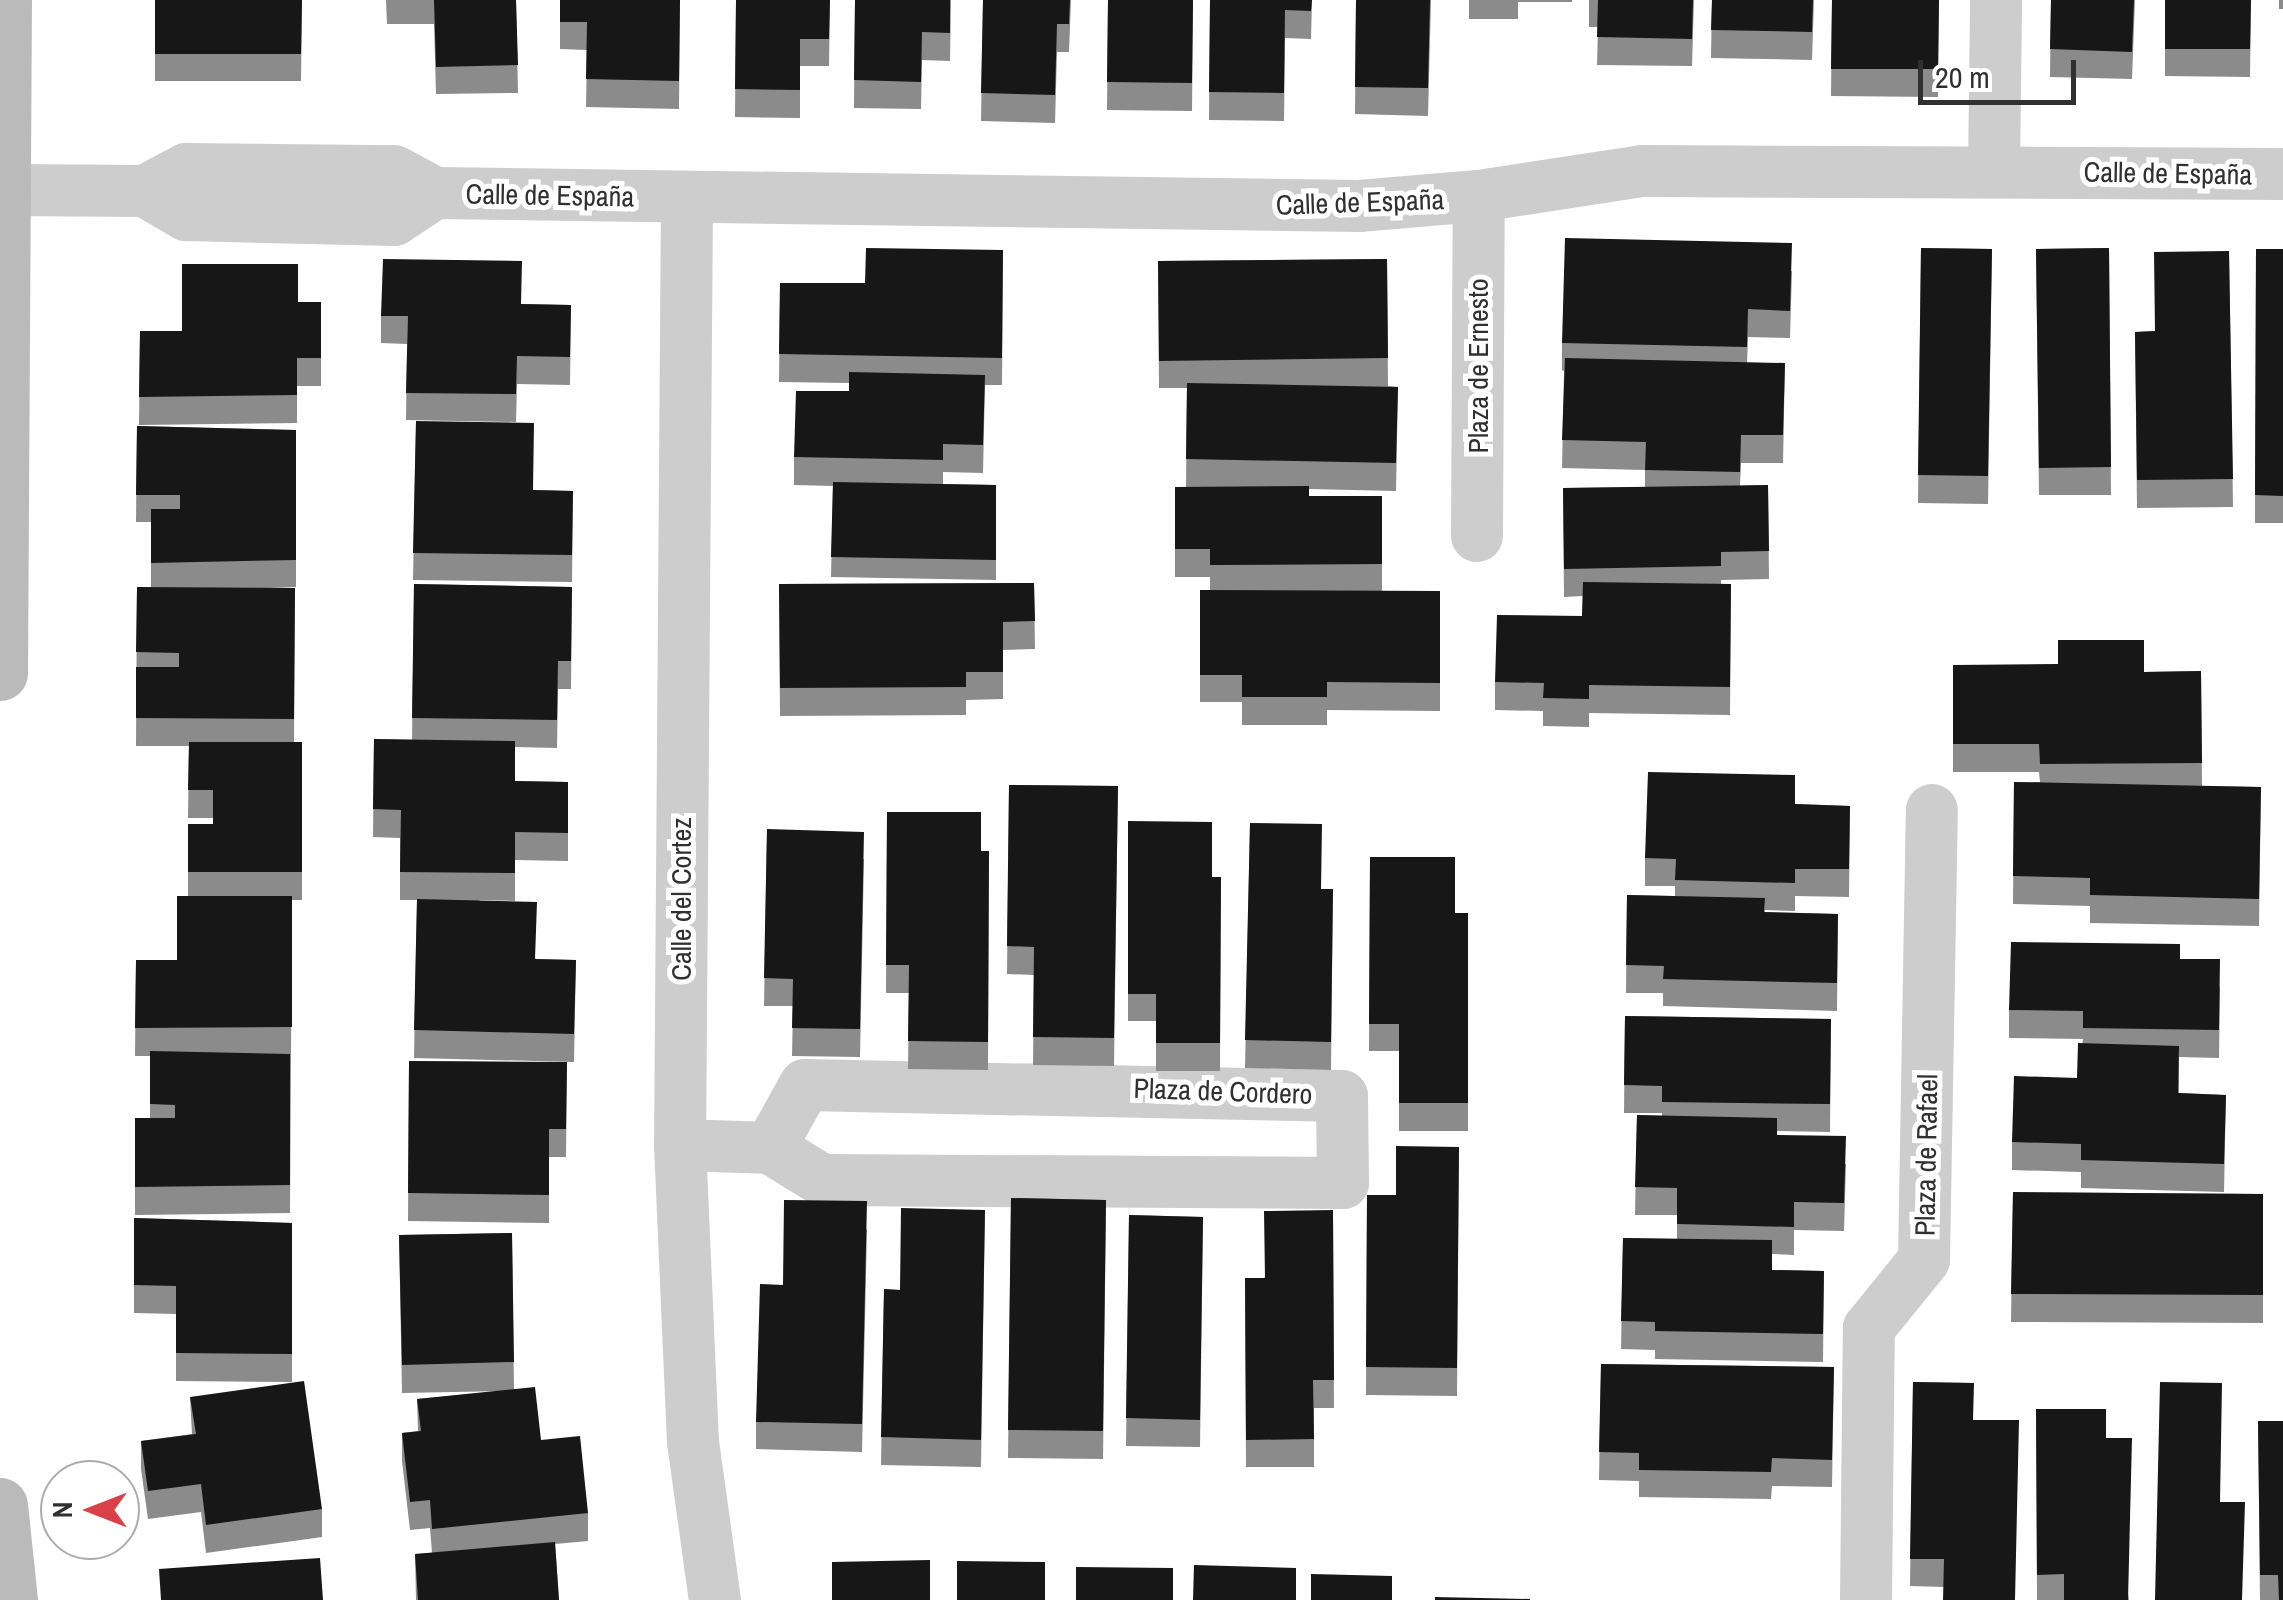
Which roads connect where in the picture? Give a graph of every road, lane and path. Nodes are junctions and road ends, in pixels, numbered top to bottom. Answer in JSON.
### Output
{"nodes":[{"id":1,"x":4,"y":0,"type":"edge"},
{"id":2,"x":1996,"y":0,"type":"edge"},
{"id":3,"x":1994,"y":172,"type":"junction"},
{"id":4,"x":2283,"y":174,"type":"edge"},
{"id":5,"x":2,"y":190,"type":"edge"},
{"id":6,"x":1480,"y":196,"type":"junction"},
{"id":7,"x":687,"y":197,"type":"junction"},
{"id":8,"x":1477,"y":536,"type":"dead end"},
{"id":9,"x":0,"y":672,"type":"edge"},
{"id":10,"x":1932,"y":810,"type":"dead end"},
{"id":11,"x":680,"y":1146,"type":"junction"},
{"id":12,"x":770,"y":1148,"type":"junction"},
{"id":13,"x":0,"y":1505,"type":"edge"},
{"id":14,"x":10,"y":1600,"type":"edge"},
{"id":15,"x":715,"y":1600,"type":"edge"},
{"id":16,"x":1866,"y":1600,"type":"edge"}],
"edges":[{"from":1,"to":5,"type":"main road"},
{"from":2,"to":3,"type":"street"},
{"from":3,"to":4,"type":"street","name":"Calle de España"},
{"from":3,"to":6,"type":"street","name":"Calle de España"},
{"from":5,"to":7,"type":"street","name":"Calle de España"},
{"from":5,"to":9,"type":"main road"},
{"from":6,"to":7,"type":"street","name":"Calle de España"},
{"from":6,"to":8,"type":"street","name":"Plaza de Ernesto"},
{"from":7,"to":11,"type":"street","name":"Calle del Cortez"},
{"from":10,"to":16,"type":"street","name":"Plaza de Rafael"},
{"from":11,"to":12,"type":"street"},
{"from":11,"to":15,"type":"street","name":"Calle del Cortez"},
{"from":12,"to":12,"type":"street","name":"Plaza de Cordero"},
{"from":13,"to":14,"type":"main road"}]}
